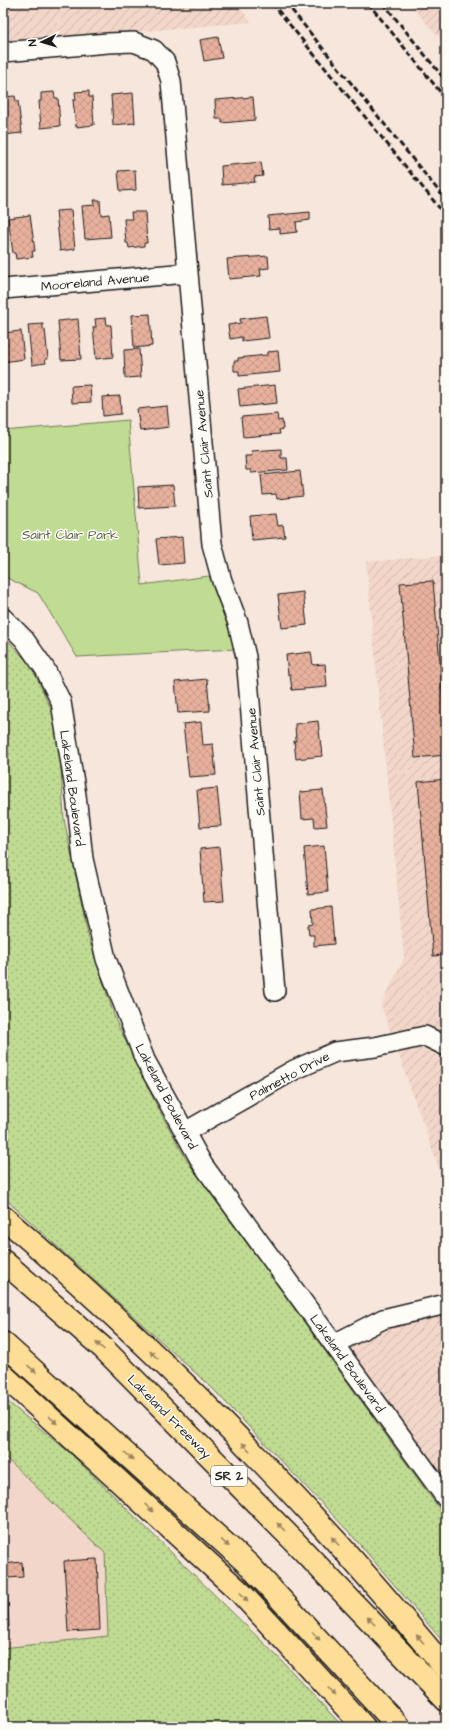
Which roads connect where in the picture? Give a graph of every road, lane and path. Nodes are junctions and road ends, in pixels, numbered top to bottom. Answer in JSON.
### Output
{"nodes":[{"id":1,"x":3,"y":52,"type":"edge"},
{"id":2,"x":187,"y":272,"type":"junction"},
{"id":3,"x":3,"y":289,"type":"edge"},
{"id":4,"x":3,"y":618,"type":"edge"},
{"id":5,"x":275,"y":991,"type":"dead end"},
{"id":6,"x":446,"y":1046,"type":"edge"},
{"id":7,"x":185,"y":1132,"type":"junction"},
{"id":8,"x":3,"y":1217,"type":"edge"},
{"id":9,"x":3,"y":1261,"type":"edge"},
{"id":10,"x":446,"y":1304,"type":"edge"},
{"id":11,"x":3,"y":1343,"type":"edge"},
{"id":12,"x":334,"y":1344,"type":"junction"},
{"id":13,"x":3,"y":1376,"type":"edge"},
{"id":14,"x":446,"y":1498,"type":"edge"},
{"id":15,"x":446,"y":1669,"type":"edge"},
{"id":16,"x":446,"y":1700,"type":"edge"},
{"id":17,"x":364,"y":1727,"type":"edge"},
{"id":18,"x":399,"y":1727,"type":"edge"}],
"edges":[{"from":1,"to":2,"type":"street","name":"Saint Clair Avenue"},
{"from":2,"to":3,"type":"street","name":"Mooreland Avenue"},
{"from":2,"to":5,"type":"street","name":"Saint Clair Avenue"},
{"from":4,"to":7,"type":"street","name":"Lakeland Boulevard"},
{"from":6,"to":7,"type":"street","name":"Palmetto Drive"},
{"from":7,"to":12,"type":"street","name":"Lakeland Boulevard"},
{"from":15,"to":8,"type":"highway","one_way":true},
{"from":16,"to":9,"type":"highway","name":"Lakeland Freeway","number":"SR 2","one_way":true},
{"from":10,"to":12,"type":"street"},
{"from":11,"to":18,"type":"highway","one_way":true},
{"from":12,"to":14,"type":"street","name":"Lakeland Boulevard"},
{"from":13,"to":17,"type":"highway","one_way":true}]}
